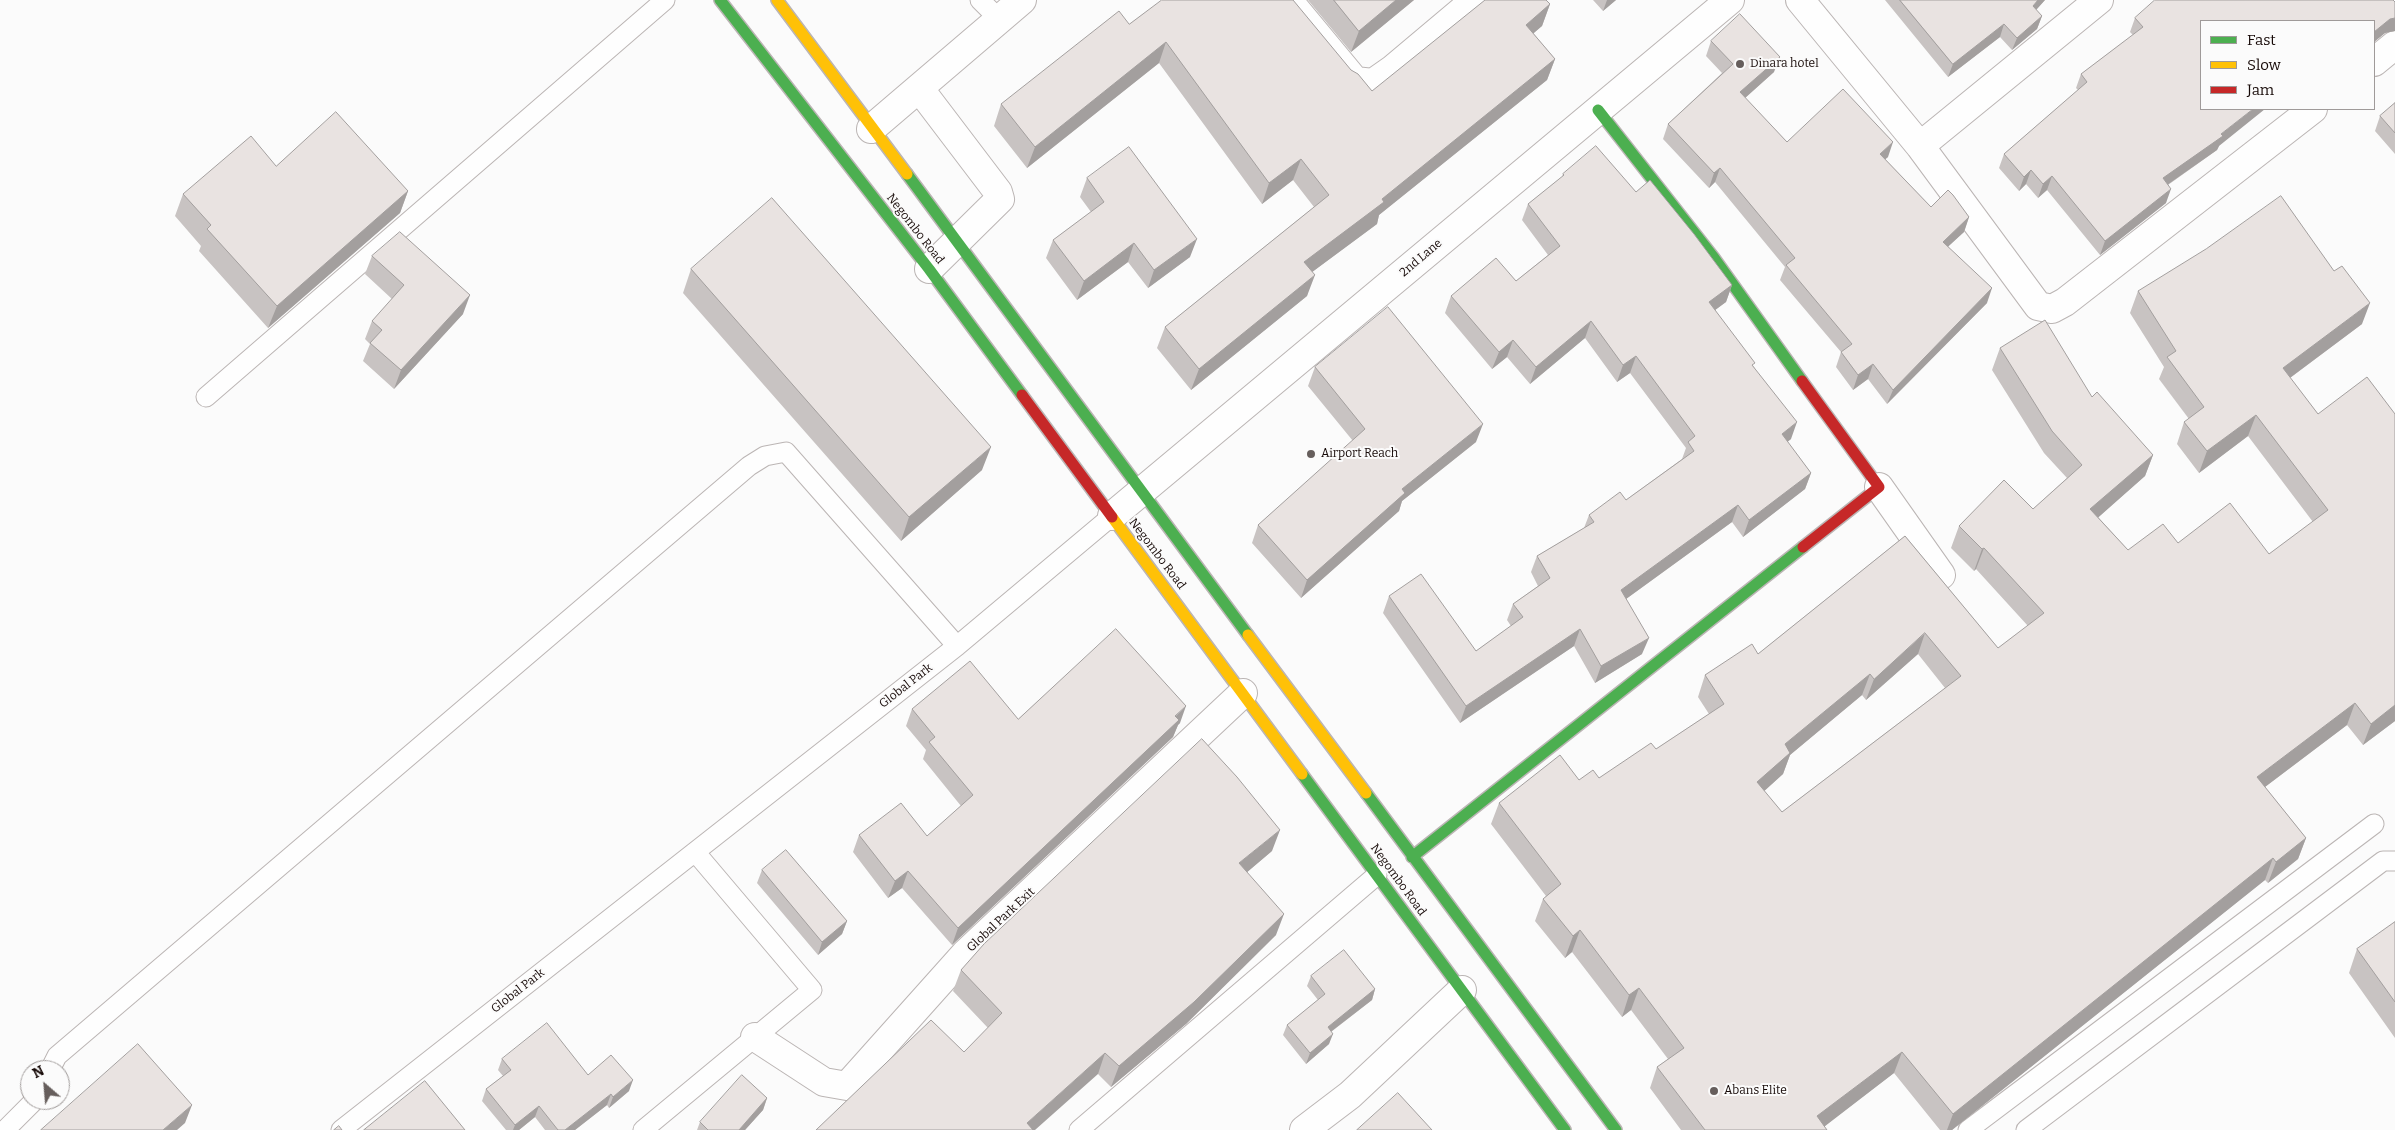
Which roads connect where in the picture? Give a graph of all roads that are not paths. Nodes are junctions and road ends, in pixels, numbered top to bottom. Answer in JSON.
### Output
{"nodes":[{"id":1,"x":666,"y":0,"type":"edge"},
{"id":2,"x":720,"y":0,"type":"edge"},
{"id":3,"x":777,"y":0,"type":"edge"},
{"id":4,"x":980,"y":0,"type":"edge"},
{"id":5,"x":1022,"y":0,"type":"edge"},
{"id":6,"x":1288,"y":0,"type":"edge"},
{"id":7,"x":1475,"y":0,"type":"edge"},
{"id":8,"x":1730,"y":0,"type":"edge"},
{"id":9,"x":1800,"y":0,"type":"edge"},
{"id":10,"x":2099,"y":0,"type":"edge"},
{"id":11,"x":999,"y":19,"type":"junction"},
{"id":12,"x":2395,"y":45,"type":"edge"},
{"id":13,"x":2375,"y":61,"type":"edge"},
{"id":14,"x":919,"y":88,"type":"junction"},
{"id":15,"x":1598,"y":110,"type":"junction"},
{"id":16,"x":2312,"y":110,"type":"edge"},
{"id":17,"x":871,"y":129,"type":"junction"},
{"id":18,"x":1920,"y":146,"type":"junction"},
{"id":19,"x":956,"y":244,"type":"junction"},
{"id":20,"x":929,"y":269,"type":"junction"},
{"id":21,"x":206,"y":397,"type":"dead end"},
{"id":22,"x":1879,"y":487,"type":"junction"},
{"id":23,"x":1143,"y":491,"type":"junction"},
{"id":24,"x":1112,"y":516,"type":"junction"},
{"id":25,"x":1941,"y":575,"type":"dead end"},
{"id":26,"x":957,"y":646,"type":"junction"},
{"id":27,"x":1243,"y":693,"type":"junction"},
{"id":28,"x":2374,"y":824,"type":"dead end"},
{"id":29,"x":696,"y":853,"type":"junction"},
{"id":30,"x":1412,"y":857,"type":"junction"},
{"id":31,"x":2395,"y":861,"type":"edge"},
{"id":32,"x":1377,"y":875,"type":"junction"},
{"id":33,"x":1462,"y":990,"type":"junction"},
{"id":34,"x":755,"y":1038,"type":"junction"},
{"id":35,"x":55,"y":1060,"type":"edge"},
{"id":36,"x":25,"y":1110,"type":"edge"},
{"id":37,"x":5,"y":1130,"type":"edge"},
{"id":38,"x":341,"y":1130,"type":"edge"},
{"id":39,"x":643,"y":1130,"type":"edge"},
{"id":40,"x":1079,"y":1130,"type":"edge"},
{"id":41,"x":1304,"y":1130,"type":"edge"},
{"id":42,"x":1565,"y":1130,"type":"edge"},
{"id":43,"x":1616,"y":1130,"type":"edge"},
{"id":44,"x":1968,"y":1130,"type":"edge"},
{"id":45,"x":2026,"y":1130,"type":"edge"}],
"edges":[{"from":1,"to":21,"type":"lane"},
{"from":2,"to":20,"type":"main road","name":"Negombo Road"},
{"from":3,"to":17,"type":"main road","name":"Negombo Road"},
{"from":4,"to":11,"type":"lane"},
{"from":5,"to":11,"type":"street"},
{"from":6,"to":7,"type":"street"},
{"from":8,"to":15,"type":"street","name":"2nd Lane"},
{"from":9,"to":18,"type":"street"},
{"from":10,"to":18,"type":"street"},
{"from":11,"to":14,"type":"street"},
{"from":12,"to":13,"type":"street"},
{"from":14,"to":17,"type":"street"},
{"from":14,"to":19,"type":"street"},
{"from":15,"to":22,"type":"main road"},
{"from":15,"to":23,"type":"street","name":"2nd Lane"},
{"from":16,"to":18,"type":"street"},
{"from":17,"to":19,"type":"main road","name":"Negombo Road"},
{"from":19,"to":20,"type":"street"},
{"from":19,"to":23,"type":"main road","name":"Negombo Road"},
{"from":20,"to":24,"type":"main road","name":"Negombo Road"},
{"from":22,"to":25,"type":"street"},
{"from":22,"to":30,"type":"main road"},
{"from":23,"to":24,"type":"street","name":"2nd Lane"},
{"from":23,"to":30,"type":"main road","name":"Negombo Road"},
{"from":24,"to":26,"type":"lane","name":"Global Park"},
{"from":24,"to":27,"type":"main road","name":"Negombo Road"},
{"from":26,"to":29,"type":"lane","name":"Global Park"},
{"from":26,"to":35,"type":"lane"},
{"from":27,"to":32,"type":"main road","name":"Negombo Road"},
{"from":27,"to":34,"type":"street","name":"Global Park Exit"},
{"from":28,"to":44,"type":"lane"},
{"from":29,"to":34,"type":"lane"},
{"from":29,"to":38,"type":"lane","name":"Global Park"},
{"from":30,"to":43,"type":"main road","name":"Negombo Road"},
{"from":31,"to":45,"type":"lane"},
{"from":32,"to":33,"type":"main road","name":"Negombo Road"},
{"from":32,"to":40,"type":"lane"},
{"from":33,"to":41,"type":"street"},
{"from":33,"to":42,"type":"main road","name":"Negombo Road"},
{"from":34,"to":39,"type":"lane"},
{"from":36,"to":37,"type":"lane"}]}
